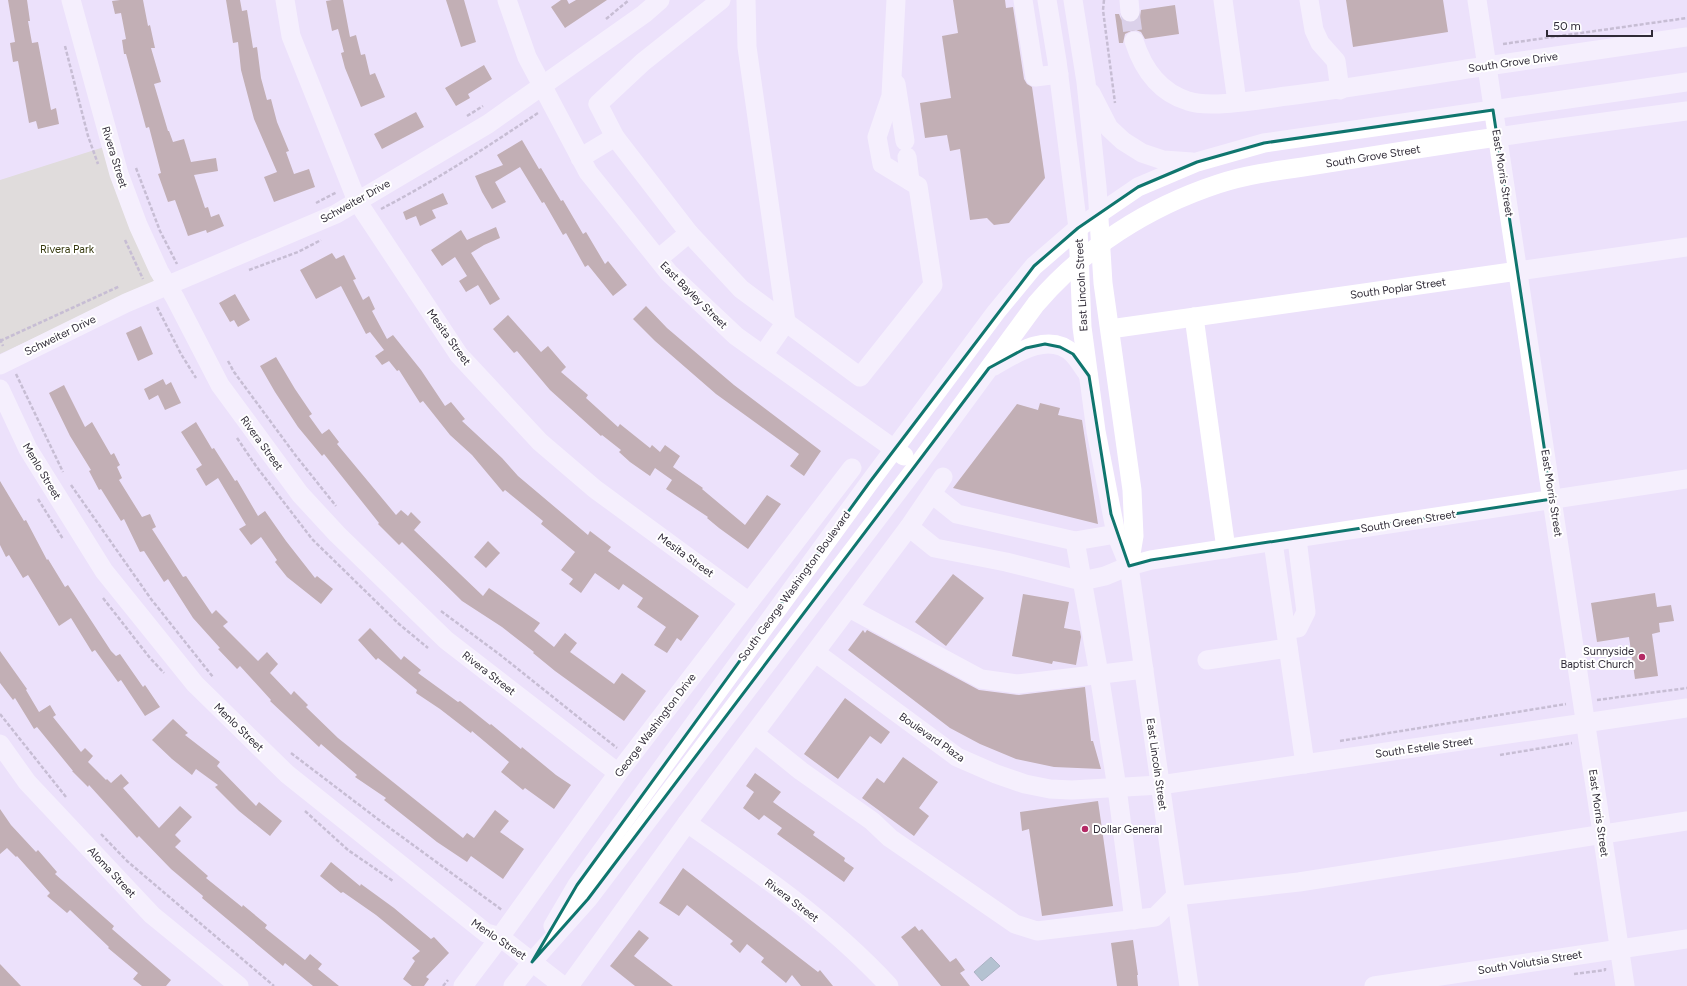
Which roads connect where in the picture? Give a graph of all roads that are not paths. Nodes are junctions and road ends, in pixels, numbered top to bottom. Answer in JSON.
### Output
{"nodes":[{"id":1,"x":71,"y":0,"type":"edge"},
{"id":2,"x":285,"y":0,"type":"edge"},
{"id":3,"x":507,"y":0,"type":"edge"},
{"id":4,"x":660,"y":0,"type":"edge"},
{"id":5,"x":721,"y":0,"type":"edge"},
{"id":6,"x":746,"y":0,"type":"edge"},
{"id":7,"x":896,"y":0,"type":"edge"},
{"id":8,"x":1023,"y":0,"type":"edge"},
{"id":9,"x":1047,"y":0,"type":"edge"},
{"id":10,"x":1073,"y":0,"type":"edge"},
{"id":11,"x":1223,"y":0,"type":"edge"},
{"id":12,"x":1309,"y":0,"type":"edge"},
{"id":13,"x":1477,"y":0,"type":"edge"},
{"id":14,"x":1687,"y":37,"type":"edge"},
{"id":15,"x":1134,"y":41,"type":"tunnel mouth"},
{"id":16,"x":893,"y":63,"type":"junction"},
{"id":17,"x":1487,"y":66,"type":"junction"},
{"id":18,"x":1059,"y":74,"type":"junction"},
{"id":19,"x":1086,"y":82,"type":"junction"},
{"id":20,"x":1687,"y":82,"type":"edge"},
{"id":21,"x":542,"y":86,"type":"junction"},
{"id":22,"x":1340,"y":90,"type":"junction"},
{"id":23,"x":1237,"y":102,"type":"junction"},
{"id":24,"x":1493,"y":110,"type":"junction"},
{"id":25,"x":1687,"y":111,"type":"edge"},
{"id":26,"x":615,"y":137,"type":"junction"},
{"id":27,"x":1498,"y":137,"type":"junction"},
{"id":28,"x":580,"y":158,"type":"junction"},
{"id":29,"x":1197,"y":162,"type":"junction"},
{"id":30,"x":910,"y":181,"type":"junction"},
{"id":31,"x":354,"y":193,"type":"junction"},
{"id":32,"x":1100,"y":213,"type":"junction"},
{"id":33,"x":1078,"y":228,"type":"junction"},
{"id":34,"x":689,"y":233,"type":"junction"},
{"id":35,"x":1102,"y":244,"type":"junction"},
{"id":36,"x":1687,"y":247,"type":"edge"},
{"id":37,"x":658,"y":259,"type":"junction"},
{"id":38,"x":1079,"y":261,"type":"junction"},
{"id":39,"x":1518,"y":271,"type":"junction"},
{"id":40,"x":174,"y":272,"type":"junction"},
{"id":41,"x":1194,"y":317,"type":"junction"},
{"id":42,"x":786,"y":322,"type":"junction"},
{"id":43,"x":1110,"y":329,"type":"junction"},
{"id":44,"x":762,"y":355,"type":"junction"},
{"id":45,"x":5,"y":362,"type":"edge"},
{"id":46,"x":989,"y":368,"type":"junction"},
{"id":47,"x":1089,"y":376,"type":"junction"},
{"id":48,"x":0,"y":389,"type":"edge"},
{"id":49,"x":894,"y":450,"type":"junction"},
{"id":50,"x":918,"y":465,"type":"junction"},
{"id":51,"x":852,"y":468,"type":"dead end"},
{"id":52,"x":943,"y":478,"type":"dead end"},
{"id":53,"x":1687,"y":479,"type":"edge"},
{"id":54,"x":932,"y":494,"type":"junction"},
{"id":55,"x":1552,"y":499,"type":"junction"},
{"id":56,"x":909,"y":527,"type":"junction"},
{"id":57,"x":1116,"y":534,"type":"junction"},
{"id":58,"x":1297,"y":539,"type":"junction"},
{"id":59,"x":1075,"y":541,"type":"junction"},
{"id":60,"x":1273,"y":542,"type":"junction"},
{"id":61,"x":1226,"y":549,"type":"junction"},
{"id":62,"x":1129,"y":566,"type":"junction"},
{"id":63,"x":1082,"y":581,"type":"junction"},
{"id":64,"x":749,"y":602,"type":"junction"},
{"id":65,"x":849,"y":608,"type":"junction"},
{"id":66,"x":1287,"y":639,"type":"junction"},
{"id":67,"x":816,"y":653,"type":"junction"},
{"id":68,"x":1207,"y":660,"type":"dead end"},
{"id":69,"x":1144,"y":669,"type":"junction"},
{"id":70,"x":1099,"y":674,"type":"junction"},
{"id":71,"x":1687,"y":708,"type":"edge"},
{"id":72,"x":1586,"y":724,"type":"junction"},
{"id":73,"x":755,"y":734,"type":"junction"},
{"id":74,"x":0,"y":744,"type":"edge"},
{"id":75,"x":1305,"y":764,"type":"junction"},
{"id":76,"x":612,"y":768,"type":"junction"},
{"id":77,"x":1160,"y":785,"type":"junction"},
{"id":78,"x":1117,"y":788,"type":"junction"},
{"id":79,"x":1687,"y":821,"type":"edge"},
{"id":80,"x":687,"y":822,"type":"junction"},
{"id":81,"x":1602,"y":833,"type":"junction"},
{"id":82,"x":1176,"y":896,"type":"junction"},
{"id":83,"x":1134,"y":920,"type":"junction"},
{"id":84,"x":500,"y":937,"type":"junction"},
{"id":85,"x":1687,"y":939,"type":"edge"},
{"id":86,"x":1619,"y":948,"type":"junction"},
{"id":87,"x":532,"y":962,"type":"junction"},
{"id":88,"x":239,"y":986,"type":"edge"},
{"id":89,"x":463,"y":986,"type":"edge"},
{"id":90,"x":513,"y":986,"type":"edge"},
{"id":91,"x":563,"y":986,"type":"edge"},
{"id":92,"x":569,"y":986,"type":"edge"},
{"id":93,"x":889,"y":986,"type":"edge"},
{"id":94,"x":1189,"y":986,"type":"edge"},
{"id":95,"x":1374,"y":986,"type":"edge"},
{"id":96,"x":1625,"y":986,"type":"edge"}],
"edges":[{"from":1,"to":40,"type":"street","name":"Rivera Street"},
{"from":2,"to":31,"type":"street","name":"Mesita Street"},
{"from":3,"to":21,"type":"street","name":"East Bayley Street"},
{"from":4,"to":21,"type":"street","name":"Schweiter Drive"},
{"from":5,"to":26,"type":"street"},
{"from":6,"to":42,"type":"street"},
{"from":7,"to":16,"type":"street"},
{"from":8,"to":18,"type":"street"},
{"from":9,"to":18,"type":"street","name":"East Lincoln Street"},
{"from":10,"to":19,"type":"street","name":"East Lincoln Street"},
{"from":11,"to":23,"type":"street"},
{"from":12,"to":22,"type":"street"},
{"from":13,"to":17,"type":"street","name":"East Morris Street"},
{"from":14,"to":17,"type":"street","name":"South Grove Drive"},
{"from":15,"to":23,"type":"street","name":"South Grove Drive"},
{"from":16,"to":30,"type":"street"},
{"from":16,"to":30,"type":"street"},
{"from":17,"to":22,"type":"street","name":"South Grove Drive"},
{"from":17,"to":24,"type":"street","name":"East Morris Street"},
{"from":18,"to":33,"type":"street","name":"East Lincoln Street"},
{"from":19,"to":29,"type":"street"},
{"from":19,"to":32,"type":"street","name":"East Lincoln Street"},
{"from":20,"to":24,"type":"street"},
{"from":21,"to":28,"type":"street","name":"East Bayley Street"},
{"from":21,"to":31,"type":"street","name":"Schweiter Drive"},
{"from":22,"to":23,"type":"street","name":"South Grove Drive"},
{"from":24,"to":27,"type":"street","name":"East Morris Street"},
{"from":24,"to":29,"type":"street"},
{"from":25,"to":27,"type":"street","name":"South Grove Street"},
{"from":26,"to":28,"type":"street"},
{"from":26,"to":34,"type":"street"},
{"from":27,"to":35,"type":"street","name":"South Grove Street"},
{"from":27,"to":39,"type":"street","name":"East Morris Street"},
{"from":28,"to":37,"type":"street","name":"East Bayley Street"},
{"from":29,"to":32,"type":"street"},
{"from":30,"to":42,"type":"street"},
{"from":31,"to":40,"type":"street","name":"Schweiter Drive"},
{"from":31,"to":64,"type":"street","name":"Mesita Street"},
{"from":32,"to":33,"type":"street"},
{"from":32,"to":35,"type":"street","name":"East Lincoln Street"},
{"from":33,"to":38,"type":"street","name":"East Lincoln Street"},
{"from":33,"to":49,"type":"street","name":"South George Washington Boulevard"},
{"from":34,"to":37,"type":"street"},
{"from":34,"to":42,"type":"street"},
{"from":35,"to":38,"type":"street","name":"South Grove Street"},
{"from":35,"to":43,"type":"street","name":"East Lincoln Street"},
{"from":36,"to":39,"type":"street","name":"South Poplar Street"},
{"from":37,"to":44,"type":"street","name":"East Bayley Street"},
{"from":38,"to":46,"type":"street","name":"South George Washington Boulevard"},
{"from":38,"to":47,"type":"street","name":"East Lincoln Street"},
{"from":39,"to":41,"type":"street","name":"South Poplar Street"},
{"from":39,"to":55,"type":"street","name":"East Morris Street"},
{"from":40,"to":45,"type":"street","name":"Schweiter Drive"},
{"from":40,"to":76,"type":"street","name":"Rivera Street"},
{"from":41,"to":43,"type":"street","name":"South Poplar Street"},
{"from":41,"to":61,"type":"street"},
{"from":42,"to":44,"type":"street"},
{"from":43,"to":62,"type":"street","name":"East Lincoln Street"},
{"from":44,"to":49,"type":"street","name":"East Bayley Street"},
{"from":46,"to":47,"type":"street"},
{"from":46,"to":50,"type":"street","name":"South George Washington Boulevard"},
{"from":47,"to":57,"type":"street","name":"East Lincoln Street"},
{"from":48,"to":84,"type":"street","name":"Menlo Street"},
{"from":49,"to":50,"type":"street","name":"East Bayley Street"},
{"from":49,"to":87,"type":"street","name":"South George Washington Boulevard"},
{"from":50,"to":87,"type":"street","name":"South George Washington Boulevard"},
{"from":51,"to":64,"type":"street","name":"George Washington Drive"},
{"from":52,"to":54,"type":"street"},
{"from":53,"to":55,"type":"street","name":"South Green Street"},
{"from":54,"to":56,"type":"street"},
{"from":54,"to":59,"type":"street"},
{"from":55,"to":58,"type":"street","name":"South Green Street"},
{"from":55,"to":72,"type":"street","name":"East Morris Street"},
{"from":56,"to":63,"type":"street"},
{"from":56,"to":65,"type":"street"},
{"from":57,"to":59,"type":"street"},
{"from":57,"to":62,"type":"street","name":"East Lincoln Street"},
{"from":58,"to":60,"type":"street","name":"South Green Street"},
{"from":58,"to":66,"type":"street"},
{"from":59,"to":63,"type":"street"},
{"from":60,"to":61,"type":"street","name":"South Green Street"},
{"from":60,"to":66,"type":"street"},
{"from":61,"to":62,"type":"street","name":"South Green Street"},
{"from":62,"to":63,"type":"street","name":"South Green Street"},
{"from":62,"to":69,"type":"street","name":"East Lincoln Street"},
{"from":63,"to":70,"type":"street"},
{"from":64,"to":76,"type":"street","name":"George Washington Drive"},
{"from":65,"to":67,"type":"street"},
{"from":65,"to":70,"type":"street"},
{"from":66,"to":68,"type":"street"},
{"from":66,"to":75,"type":"street"},
{"from":67,"to":73,"type":"street"},
{"from":67,"to":78,"type":"street","name":"Boulevard Plaza"},
{"from":69,"to":70,"type":"street"},
{"from":69,"to":77,"type":"street","name":"East Lincoln Street"},
{"from":70,"to":78,"type":"street"},
{"from":71,"to":72,"type":"street","name":"South Estelle Street"},
{"from":72,"to":75,"type":"street","name":"South Estelle Street"},
{"from":72,"to":81,"type":"street","name":"East Morris Street"},
{"from":73,"to":80,"type":"street"},
{"from":73,"to":83,"type":"street"},
{"from":74,"to":88,"type":"street","name":"Aloma Street"},
{"from":75,"to":77,"type":"street","name":"South Estelle Street"},
{"from":76,"to":84,"type":"street","name":"George Washington Drive"},
{"from":77,"to":78,"type":"street","name":"Boulevard Plaza"},
{"from":77,"to":82,"type":"street","name":"East Lincoln Street"},
{"from":78,"to":83,"type":"street"},
{"from":79,"to":81,"type":"street"},
{"from":80,"to":92,"type":"street"},
{"from":80,"to":93,"type":"street","name":"Rivera Street"},
{"from":81,"to":82,"type":"street"},
{"from":81,"to":86,"type":"street","name":"East Morris Street"},
{"from":82,"to":83,"type":"street"},
{"from":82,"to":94,"type":"street","name":"East Lincoln Street"},
{"from":84,"to":87,"type":"street","name":"Menlo Street"},
{"from":84,"to":89,"type":"street","name":"George Washington Drive"},
{"from":85,"to":86,"type":"street","name":"South Volutsia Street"},
{"from":86,"to":95,"type":"street","name":"South Volutsia Street"},
{"from":86,"to":96,"type":"street","name":"East Morris Street"},
{"from":87,"to":90,"type":"street","name":"South George Washington Boulevard"},
{"from":87,"to":91,"type":"street","name":"Menlo Street"}]}
